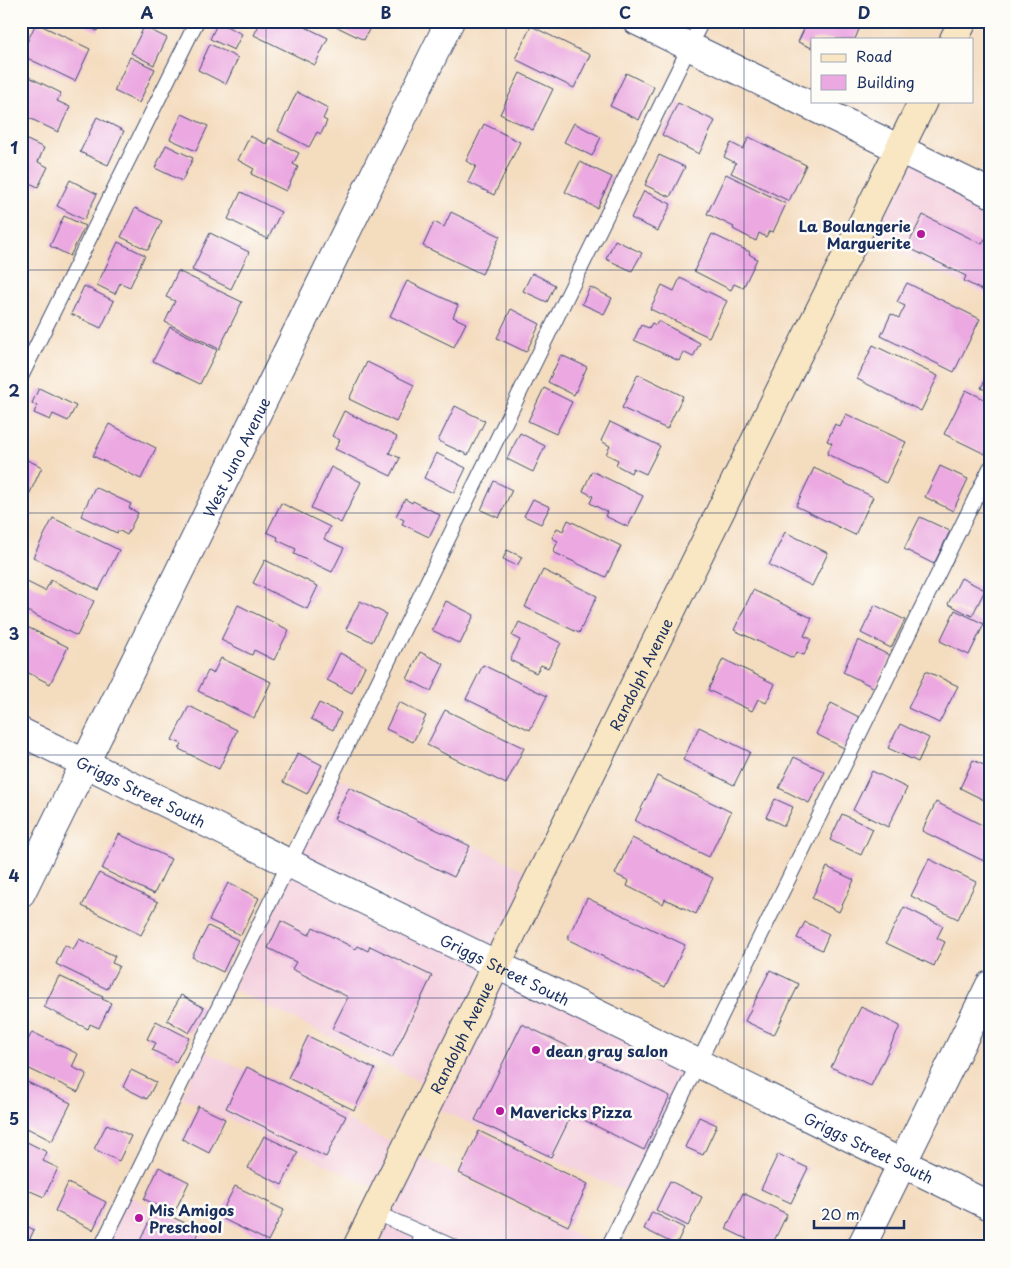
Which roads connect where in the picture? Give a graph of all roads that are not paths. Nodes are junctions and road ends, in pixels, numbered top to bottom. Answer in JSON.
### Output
{"nodes":[{"id":1,"x":197,"y":21,"type":"edge"},
{"id":2,"x":450,"y":21,"type":"edge"},
{"id":3,"x":637,"y":21,"type":"edge"},
{"id":4,"x":702,"y":21,"type":"edge"},
{"id":5,"x":963,"y":21,"type":"edge"},
{"id":6,"x":954,"y":38,"type":"edge"},
{"id":7,"x":690,"y":47,"type":"junction"},
{"id":8,"x":923,"y":102,"type":"edge"},
{"id":9,"x":900,"y":149,"type":"junction"},
{"id":10,"x":990,"y":193,"type":"edge"},
{"id":11,"x":21,"y":377,"type":"edge"},
{"id":12,"x":990,"y":468,"type":"edge"},
{"id":13,"x":21,"y":732,"type":"edge"},
{"id":14,"x":85,"y":763,"type":"junction"},
{"id":15,"x":290,"y":863,"type":"junction"},
{"id":16,"x":21,"y":893,"type":"edge"},
{"id":17,"x":497,"y":964,"type":"junction"},
{"id":18,"x":990,"y":985,"type":"edge"},
{"id":19,"x":697,"y":1062,"type":"junction"},
{"id":20,"x":902,"y":1163,"type":"junction"},
{"id":21,"x":990,"y":1206,"type":"edge"},
{"id":22,"x":374,"y":1212,"type":"junction"},
{"id":23,"x":424,"y":1232,"type":"junction"},
{"id":24,"x":101,"y":1247,"type":"edge"},
{"id":25,"x":357,"y":1247,"type":"edge"},
{"id":26,"x":417,"y":1247,"type":"edge"},
{"id":27,"x":454,"y":1247,"type":"edge"},
{"id":28,"x":608,"y":1247,"type":"edge"},
{"id":29,"x":861,"y":1247,"type":"edge"}],
"edges":[{"from":1,"to":11,"type":"lane"},
{"from":2,"to":14,"type":"street","name":"West Juno Avenue"},
{"from":3,"to":7,"type":"street"},
{"from":4,"to":7,"type":"lane"},
{"from":5,"to":6,"type":"main road"},
{"from":7,"to":9,"type":"street"},
{"from":7,"to":15,"type":"lane"},
{"from":8,"to":9,"type":"main road","name":"Randolph Avenue"},
{"from":9,"to":10,"type":"street"},
{"from":9,"to":17,"type":"main road","name":"Randolph Avenue"},
{"from":12,"to":19,"type":"lane"},
{"from":13,"to":14,"type":"street","name":"Griggs Street South"},
{"from":14,"to":15,"type":"street","name":"Griggs Street South"},
{"from":14,"to":16,"type":"street","name":"West Juno Avenue"},
{"from":15,"to":17,"type":"street","name":"Griggs Street South"},
{"from":15,"to":24,"type":"lane"},
{"from":17,"to":19,"type":"street","name":"Griggs Street South"},
{"from":17,"to":22,"type":"main road","name":"Randolph Avenue"},
{"from":18,"to":20,"type":"street"},
{"from":19,"to":20,"type":"street","name":"Griggs Street South"},
{"from":19,"to":28,"type":"lane"},
{"from":20,"to":21,"type":"street","name":"Griggs Street South"},
{"from":20,"to":29,"type":"street"},
{"from":22,"to":23,"type":"lane"},
{"from":22,"to":25,"type":"main road","name":"Randolph Avenue"},
{"from":23,"to":26,"type":"lane"},
{"from":23,"to":27,"type":"lane"}]}
